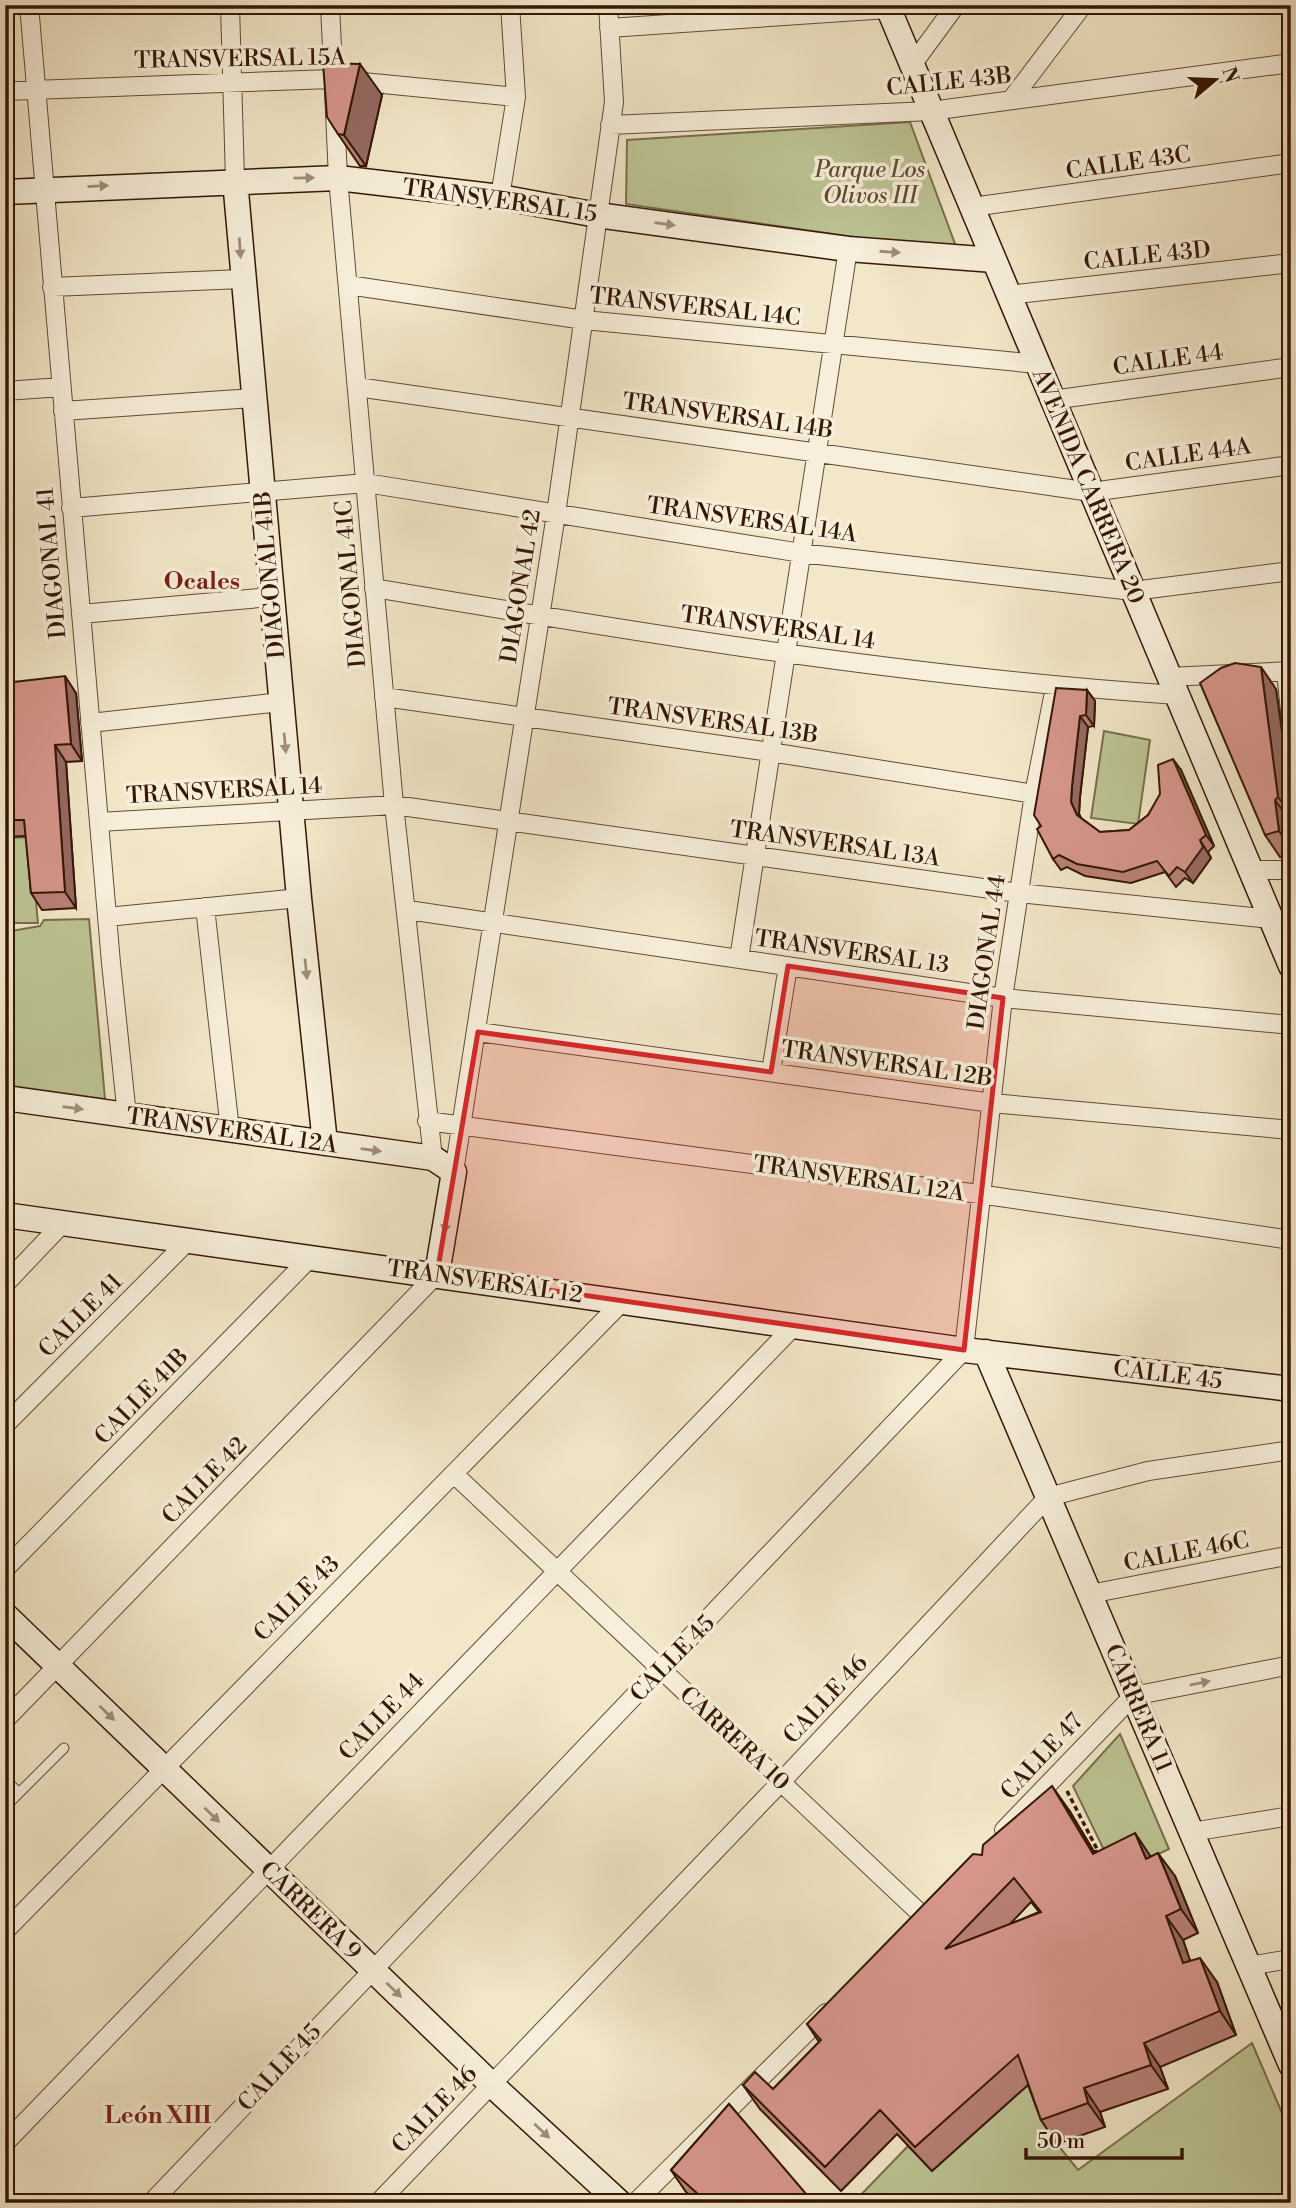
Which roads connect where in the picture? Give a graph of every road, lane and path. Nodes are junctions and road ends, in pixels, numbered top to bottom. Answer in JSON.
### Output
{"nodes":[{"id":1,"x":29,"y":5,"type":"edge"},
{"id":2,"x":230,"y":5,"type":"edge"},
{"id":3,"x":330,"y":5,"type":"edge"},
{"id":4,"x":510,"y":5,"type":"edge"},
{"id":5,"x":608,"y":5,"type":"edge"},
{"id":6,"x":956,"y":5,"type":"edge"},
{"id":7,"x":1083,"y":5,"type":"edge"},
{"id":8,"x":887,"y":7,"type":"edge"},
{"id":9,"x":609,"y":28,"type":"junction"},
{"id":10,"x":1291,"y":63,"type":"edge"},
{"id":11,"x":912,"y":65,"type":"junction"},
{"id":12,"x":332,"y":79,"type":"junction"},
{"id":13,"x":231,"y":80,"type":"junction"},
{"id":14,"x":35,"y":88,"type":"junction"},
{"id":15,"x":5,"y":91,"type":"edge"},
{"id":16,"x":516,"y":97,"type":"junction"},
{"id":17,"x":1011,"y":100,"type":"junction"},
{"id":18,"x":931,"y":111,"type":"junction"},
{"id":19,"x":610,"y":125,"type":"junction"},
{"id":20,"x":1291,"y":163,"type":"edge"},
{"id":21,"x":338,"y":178,"type":"junction"},
{"id":22,"x":235,"y":180,"type":"junction"},
{"id":23,"x":44,"y":189,"type":"junction"},
{"id":24,"x":5,"y":192,"type":"edge"},
{"id":25,"x":500,"y":197,"type":"junction"},
{"id":26,"x":971,"y":207,"type":"junction"},
{"id":27,"x":597,"y":215,"type":"junction"},
{"id":28,"x":848,"y":249,"type":"junction"},
{"id":29,"x":994,"y":260,"type":"junction"},
{"id":30,"x":1291,"y":263,"type":"edge"},
{"id":31,"x":242,"y":279,"type":"junction"},
{"id":32,"x":348,"y":285,"type":"junction"},
{"id":33,"x":52,"y":287,"type":"junction"},
{"id":34,"x":1008,"y":295,"type":"junction"},
{"id":35,"x":584,"y":320,"type":"junction"},
{"id":36,"x":833,"y":344,"type":"junction"},
{"id":37,"x":1038,"y":364,"type":"junction"},
{"id":38,"x":1291,"y":367,"type":"edge"},
{"id":39,"x":61,"y":387,"type":"junction"},
{"id":40,"x":357,"y":387,"type":"junction"},
{"id":41,"x":5,"y":391,"type":"edge"},
{"id":42,"x":253,"y":398,"type":"junction"},
{"id":43,"x":1052,"y":400,"type":"junction"},
{"id":44,"x":63,"y":411,"type":"junction"},
{"id":45,"x":570,"y":418,"type":"junction"},
{"id":46,"x":817,"y":453,"type":"junction"},
{"id":47,"x":1291,"y":465,"type":"edge"},
{"id":48,"x":366,"y":483,"type":"junction"},
{"id":49,"x":261,"y":491,"type":"junction"},
{"id":50,"x":1091,"y":492,"type":"junction"},
{"id":51,"x":71,"y":508,"type":"junction"},
{"id":52,"x":556,"y":514,"type":"junction"},
{"id":53,"x":802,"y":553,"type":"junction"},
{"id":54,"x":1291,"y":571,"type":"edge"},
{"id":55,"x":374,"y":588,"type":"junction"},
{"id":56,"x":1133,"y":591,"type":"junction"},
{"id":57,"x":271,"y":597,"type":"junction"},
{"id":58,"x":80,"y":614,"type":"junction"},
{"id":59,"x":541,"y":616,"type":"junction"},
{"id":60,"x":785,"y":655,"type":"junction"},
{"id":61,"x":1288,"y":671,"type":"edge"},
{"id":62,"x":1173,"y":686,"type":"junction"},
{"id":63,"x":1055,"y":687,"type":"junction"},
{"id":64,"x":384,"y":697,"type":"junction"},
{"id":65,"x":281,"y":702,"type":"junction"},
{"id":66,"x":525,"y":717,"type":"junction"},
{"id":67,"x":1291,"y":721,"type":"edge"},
{"id":68,"x":90,"y":723,"type":"junction"},
{"id":69,"x":771,"y":752,"type":"junction"},
{"id":70,"x":1034,"y":794,"type":"junction"},
{"id":71,"x":394,"y":805,"type":"junction"},
{"id":72,"x":291,"y":811,"type":"junction"},
{"id":73,"x":99,"y":822,"type":"junction"},
{"id":74,"x":509,"y":822,"type":"junction"},
{"id":75,"x":755,"y":856,"type":"junction"},
{"id":76,"x":1250,"y":870,"type":"junction"},
{"id":77,"x":1291,"y":870,"type":"edge"},
{"id":78,"x":1019,"y":893,"type":"junction"},
{"id":79,"x":299,"y":898,"type":"junction"},
{"id":80,"x":205,"y":907,"type":"junction"},
{"id":81,"x":408,"y":910,"type":"junction"},
{"id":82,"x":107,"y":917,"type":"junction"},
{"id":83,"x":1271,"y":919,"type":"junction"},
{"id":84,"x":494,"y":922,"type":"junction"},
{"id":85,"x":738,"y":959,"type":"junction"},
{"id":86,"x":788,"y":966,"type":"junction"},
{"id":87,"x":1291,"y":966,"type":"edge"},
{"id":88,"x":1003,"y":998,"type":"junction"},
{"id":89,"x":1291,"y":1025,"type":"edge"},
{"id":90,"x":478,"y":1032,"type":"junction"},
{"id":91,"x":771,"y":1072,"type":"junction"},
{"id":92,"x":5,"y":1098,"type":"edge"},
{"id":93,"x":992,"y":1102,"type":"junction"},
{"id":94,"x":127,"y":1116,"type":"junction"},
{"id":95,"x":426,"y":1121,"type":"junction"},
{"id":96,"x":463,"y":1124,"type":"junction"},
{"id":97,"x":230,"y":1130,"type":"junction"},
{"id":98,"x":1291,"y":1130,"type":"edge"},
{"id":99,"x":325,"y":1143,"type":"junction"},
{"id":100,"x":433,"y":1158,"type":"junction"},
{"id":101,"x":454,"y":1172,"type":"junction"},
{"id":102,"x":979,"y":1194,"type":"junction"},
{"id":103,"x":5,"y":1214,"type":"edge"},
{"id":104,"x":63,"y":1223,"type":"junction"},
{"id":105,"x":189,"y":1240,"type":"junction"},
{"id":106,"x":1291,"y":1240,"type":"edge"},
{"id":107,"x":312,"y":1256,"type":"junction"},
{"id":108,"x":437,"y":1274,"type":"junction"},
{"id":109,"x":5,"y":1284,"type":"edge"},
{"id":110,"x":622,"y":1301,"type":"junction"},
{"id":111,"x":795,"y":1325,"type":"junction"},
{"id":112,"x":975,"y":1351,"type":"junction"},
{"id":113,"x":1291,"y":1389,"type":"edge"},
{"id":114,"x":5,"y":1425,"type":"edge"},
{"id":115,"x":1291,"y":1450,"type":"edge"},
{"id":116,"x":454,"y":1474,"type":"junction"},
{"id":117,"x":1048,"y":1497,"type":"junction"},
{"id":118,"x":1291,"y":1555,"type":"edge"},
{"id":119,"x":5,"y":1569,"type":"edge"},
{"id":120,"x":556,"y":1570,"type":"junction"},
{"id":121,"x":1090,"y":1594,"type":"junction"},
{"id":122,"x":5,"y":1615,"type":"edge"},
{"id":123,"x":1291,"y":1665,"type":"edge"},
{"id":124,"x":58,"y":1666,"type":"junction"},
{"id":125,"x":662,"y":1669,"type":"junction"},
{"id":126,"x":1133,"y":1696,"type":"junction"},
{"id":127,"x":5,"y":1720,"type":"edge"},
{"id":128,"x":64,"y":1748,"type":"dead end"},
{"id":129,"x":163,"y":1767,"type":"junction"},
{"id":130,"x":1057,"y":1774,"type":"junction"},
{"id":131,"x":5,"y":1779,"type":"edge"},
{"id":132,"x":781,"y":1782,"type":"junction"},
{"id":133,"x":19,"y":1793,"type":"junction"},
{"id":134,"x":5,"y":1807,"type":"edge"},
{"id":135,"x":1291,"y":1815,"type":"edge"},
{"id":136,"x":1191,"y":1832,"type":"junction"},
{"id":137,"x":996,"y":1839,"type":"edge"},
{"id":138,"x":1094,"y":1852,"type":"edge"},
{"id":139,"x":268,"y":1868,"type":"junction"},
{"id":140,"x":923,"y":1916,"type":"edge"},
{"id":141,"x":5,"y":1931,"type":"edge"},
{"id":142,"x":1291,"y":1959,"type":"edge"},
{"id":143,"x":1248,"y":1966,"type":"junction"},
{"id":144,"x":371,"y":1969,"type":"junction"},
{"id":145,"x":837,"y":2002,"type":"edge"},
{"id":146,"x":1291,"y":2065,"type":"edge"},
{"id":147,"x":492,"y":2085,"type":"junction"},
{"id":148,"x":5,"y":2143,"type":"edge"},
{"id":149,"x":151,"y":2203,"type":"edge"},
{"id":150,"x":378,"y":2203,"type":"edge"},
{"id":151,"x":620,"y":2203,"type":"edge"},
{"id":152,"x":635,"y":2203,"type":"edge"}],
"edges":[{"from":1,"to":14,"type":"street","name":"DIAGONAL 41"},
{"from":2,"to":13,"type":"street","name":"DIAGONAL 41B"},
{"from":3,"to":12,"type":"street","name":"DIAGONAL 41C"},
{"from":4,"to":16,"type":"street"},
{"from":5,"to":9,"type":"street","name":"DIAGONAL 42"},
{"from":6,"to":11,"type":"street"},
{"from":7,"to":17,"type":"street"},
{"from":8,"to":9,"type":"street"},
{"from":8,"to":11,"type":"street","name":"AVENIDA CARRERA 20"},
{"from":9,"to":19,"type":"street","name":"DIAGONAL 42"},
{"from":10,"to":17,"type":"street","name":"CALLE 43B"},
{"from":11,"to":18,"type":"street","name":"AVENIDA CARRERA 20"},
{"from":12,"to":13,"type":"street","name":"TRANSVERSAL 15A"},
{"from":12,"to":16,"type":"street","name":"TRANSVERSAL 15A"},
{"from":12,"to":21,"type":"street","name":"DIAGONAL 41C"},
{"from":13,"to":14,"type":"street","name":"TRANSVERSAL 15A"},
{"from":13,"to":22,"type":"street","name":"DIAGONAL 41B"},
{"from":14,"to":15,"type":"street","name":"TRANSVERSAL 15A"},
{"from":14,"to":23,"type":"street","name":"DIAGONAL 41"},
{"from":16,"to":25,"type":"street"},
{"from":17,"to":18,"type":"street","name":"CALLE 43B"},
{"from":18,"to":19,"type":"street","name":"CALLE 43B"},
{"from":18,"to":26,"type":"street","name":"AVENIDA CARRERA 20"},
{"from":19,"to":27,"type":"street","name":"DIAGONAL 42"},
{"from":20,"to":26,"type":"street","name":"CALLE 43C"},
{"from":22,"to":21,"type":"street","name":"TRANSVERSAL 15","one_way":true},
{"from":21,"to":25,"type":"street","name":"TRANSVERSAL 15"},
{"from":21,"to":32,"type":"street","name":"DIAGONAL 41C"},
{"from":23,"to":22,"type":"street","name":"TRANSVERSAL 15","one_way":true},
{"from":22,"to":31,"type":"street","name":"DIAGONAL 41B","one_way":true},
{"from":23,"to":24,"type":"street","name":"TRANSVERSAL 15"},
{"from":23,"to":33,"type":"street","name":"DIAGONAL 41"},
{"from":25,"to":27,"type":"street","name":"TRANSVERSAL 15"},
{"from":26,"to":29,"type":"street","name":"AVENIDA CARRERA 20"},
{"from":27,"to":28,"type":"street","name":"TRANSVERSAL 15","one_way":true},
{"from":27,"to":35,"type":"street","name":"DIAGONAL 42"},
{"from":28,"to":29,"type":"street","name":"TRANSVERSAL 15","one_way":true},
{"from":28,"to":36,"type":"street"},
{"from":29,"to":34,"type":"street","name":"AVENIDA CARRERA 20"},
{"from":30,"to":34,"type":"street","name":"CALLE 43D"},
{"from":31,"to":33,"type":"street"},
{"from":31,"to":42,"type":"street","name":"DIAGONAL 41B"},
{"from":32,"to":35,"type":"street","name":"TRANSVERSAL 14C"},
{"from":32,"to":40,"type":"street","name":"DIAGONAL 41C"},
{"from":33,"to":39,"type":"street","name":"DIAGONAL 41"},
{"from":34,"to":37,"type":"street","name":"AVENIDA CARRERA 20"},
{"from":35,"to":36,"type":"street","name":"TRANSVERSAL 14C"},
{"from":35,"to":45,"type":"street","name":"DIAGONAL 42"},
{"from":36,"to":37,"type":"street","name":"TRANSVERSAL 14C"},
{"from":36,"to":46,"type":"street"},
{"from":37,"to":43,"type":"street","name":"AVENIDA CARRERA 20"},
{"from":38,"to":43,"type":"street","name":"CALLE 44"},
{"from":39,"to":41,"type":"street"},
{"from":39,"to":44,"type":"street","name":"DIAGONAL 41"},
{"from":40,"to":45,"type":"street","name":"TRANSVERSAL 14B"},
{"from":40,"to":48,"type":"street","name":"DIAGONAL 41C"},
{"from":42,"to":44,"type":"street"},
{"from":42,"to":49,"type":"street","name":"DIAGONAL 41B"},
{"from":43,"to":50,"type":"street","name":"AVENIDA CARRERA 20"},
{"from":44,"to":51,"type":"street","name":"DIAGONAL 41"},
{"from":45,"to":46,"type":"street","name":"TRANSVERSAL 14B"},
{"from":45,"to":52,"type":"street","name":"DIAGONAL 42"},
{"from":46,"to":50,"type":"street","name":"TRANSVERSAL 14B"},
{"from":46,"to":53,"type":"street"},
{"from":47,"to":50,"type":"street","name":"CALLE 44A"},
{"from":48,"to":49,"type":"street"},
{"from":48,"to":52,"type":"street","name":"TRANSVERSAL 14A"},
{"from":48,"to":55,"type":"street","name":"DIAGONAL 41C"},
{"from":49,"to":51,"type":"street"},
{"from":49,"to":57,"type":"street","name":"DIAGONAL 41B"},
{"from":50,"to":56,"type":"street","name":"AVENIDA CARRERA 20"},
{"from":51,"to":58,"type":"street","name":"DIAGONAL 41"},
{"from":52,"to":53,"type":"street","name":"TRANSVERSAL 14A"},
{"from":52,"to":59,"type":"street","name":"DIAGONAL 42"},
{"from":53,"to":56,"type":"street","name":"TRANSVERSAL 14A"},
{"from":53,"to":60,"type":"street"},
{"from":54,"to":56,"type":"street","name":"TRANSVERSAL 14A"},
{"from":55,"to":59,"type":"street","name":"TRANSVERSAL 14"},
{"from":55,"to":64,"type":"street","name":"DIAGONAL 41C"},
{"from":56,"to":62,"type":"street","name":"AVENIDA CARRERA 20"},
{"from":57,"to":58,"type":"street"},
{"from":57,"to":65,"type":"street","name":"DIAGONAL 41B"},
{"from":58,"to":68,"type":"street","name":"DIAGONAL 41"},
{"from":59,"to":60,"type":"street","name":"TRANSVERSAL 14"},
{"from":59,"to":66,"type":"street","name":"DIAGONAL 42"},
{"from":60,"to":63,"type":"street","name":"TRANSVERSAL 14"},
{"from":60,"to":69,"type":"street"},
{"from":61,"to":62,"type":"street","name":"TRANSVERSAL 14"},
{"from":61,"to":67,"type":"street"},
{"from":62,"to":63,"type":"street","name":"TRANSVERSAL 14"},
{"from":62,"to":76,"type":"street","name":"AVENIDA CARRERA 20"},
{"from":63,"to":70,"type":"street","name":"DIAGONAL 44"},
{"from":64,"to":66,"type":"street","name":"TRANSVERSAL 13B"},
{"from":64,"to":71,"type":"street","name":"DIAGONAL 41C"},
{"from":65,"to":68,"type":"street"},
{"from":65,"to":72,"type":"street","name":"DIAGONAL 41B","one_way":true},
{"from":66,"to":69,"type":"street","name":"TRANSVERSAL 13B"},
{"from":66,"to":74,"type":"street","name":"DIAGONAL 42"},
{"from":68,"to":73,"type":"street","name":"DIAGONAL 41"},
{"from":69,"to":70,"type":"street","name":"TRANSVERSAL 13B"},
{"from":69,"to":75,"type":"street"},
{"from":70,"to":78,"type":"street","name":"DIAGONAL 44"},
{"from":71,"to":72,"type":"street","name":"TRANSVERSAL 14"},
{"from":71,"to":74,"type":"street","name":"TRANSVERSAL 13A"},
{"from":71,"to":81,"type":"street","name":"DIAGONAL 41C"},
{"from":72,"to":73,"type":"street","name":"TRANSVERSAL 14"},
{"from":72,"to":79,"type":"street","name":"DIAGONAL 41B"},
{"from":73,"to":82,"type":"street","name":"DIAGONAL 41"},
{"from":74,"to":75,"type":"street","name":"TRANSVERSAL 13A"},
{"from":74,"to":84,"type":"street","name":"DIAGONAL 42"},
{"from":75,"to":78,"type":"street","name":"TRANSVERSAL 13A"},
{"from":75,"to":85,"type":"street"},
{"from":76,"to":77,"type":"street"},
{"from":76,"to":83,"type":"street","name":"AVENIDA CARRERA 20"},
{"from":78,"to":83,"type":"street","name":"TRANSVERSAL 13A"},
{"from":78,"to":88,"type":"street","name":"DIAGONAL 44"},
{"from":79,"to":80,"type":"street"},
{"from":79,"to":99,"type":"street","name":"DIAGONAL 41B","one_way":true},
{"from":80,"to":82,"type":"street"},
{"from":80,"to":97,"type":"street"},
{"from":81,"to":84,"type":"street","name":"TRANSVERSAL 13"},
{"from":81,"to":95,"type":"street","name":"DIAGONAL 41C"},
{"from":82,"to":94,"type":"street","name":"DIAGONAL 41"},
{"from":83,"to":87,"type":"street","name":"AVENIDA CARRERA 20"},
{"from":84,"to":85,"type":"street","name":"TRANSVERSAL 13"},
{"from":84,"to":90,"type":"street","name":"DIAGONAL 42"},
{"from":85,"to":86,"type":"street","name":"TRANSVERSAL 13"},
{"from":86,"to":88,"type":"street","name":"TRANSVERSAL 13"},
{"from":86,"to":91,"type":"street"},
{"from":88,"to":89,"type":"street","name":"TRANSVERSAL 13"},
{"from":88,"to":93,"type":"street","name":"DIAGONAL 44"},
{"from":90,"to":91,"type":"street","name":"TRANSVERSAL 12B"},
{"from":90,"to":96,"type":"street","name":"DIAGONAL 42"},
{"from":91,"to":93,"type":"street","name":"TRANSVERSAL 12B"},
{"from":92,"to":94,"type":"street","name":"TRANSVERSAL 12A","one_way":true},
{"from":93,"to":98,"type":"street","name":"TRANSVERSAL 12B"},
{"from":93,"to":102,"type":"street","name":"DIAGONAL 44"},
{"from":94,"to":97,"type":"street","name":"TRANSVERSAL 12A"},
{"from":95,"to":96,"type":"street","name":"TRANSVERSAL 12A"},
{"from":95,"to":100,"type":"street","name":"DIAGONAL 41C"},
{"from":96,"to":101,"type":"street","name":"DIAGONAL 42"},
{"from":96,"to":102,"type":"street","name":"TRANSVERSAL 12A"},
{"from":97,"to":99,"type":"street","name":"TRANSVERSAL 12A"},
{"from":99,"to":100,"type":"street","name":"TRANSVERSAL 12A","one_way":true},
{"from":100,"to":101,"type":"street","name":"TRANSVERSAL 12A"},
{"from":101,"to":108,"type":"street","one_way":true},
{"from":102,"to":106,"type":"street","name":"TRANSVERSAL 12A"},
{"from":102,"to":112,"type":"street","name":"DIAGONAL 44"},
{"from":103,"to":104,"type":"street","name":"TRANSVERSAL 12"},
{"from":104,"to":105,"type":"street","name":"TRANSVERSAL 12"},
{"from":104,"to":109,"type":"street"},
{"from":105,"to":107,"type":"street","name":"TRANSVERSAL 12"},
{"from":105,"to":114,"type":"street","name":"CALLE 41"},
{"from":107,"to":108,"type":"street","name":"TRANSVERSAL 12"},
{"from":107,"to":119,"type":"street","name":"CALLE 41B"},
{"from":108,"to":110,"type":"street","name":"TRANSVERSAL 12"},
{"from":108,"to":124,"type":"street","name":"CALLE 42"},
{"from":110,"to":111,"type":"street","name":"TRANSVERSAL 12"},
{"from":110,"to":116,"type":"street","name":"CALLE 43"},
{"from":111,"to":112,"type":"street","name":"TRANSVERSAL 12"},
{"from":111,"to":120,"type":"street","name":"CALLE 44"},
{"from":112,"to":113,"type":"street","name":"CALLE 45"},
{"from":112,"to":117,"type":"street","name":"CARRERA 11"},
{"from":112,"to":125,"type":"street","name":"CALLE 45"},
{"from":115,"to":117,"type":"street"},
{"from":116,"to":120,"type":"street","name":"CARRERA 10"},
{"from":116,"to":129,"type":"street","name":"CALLE 43"},
{"from":117,"to":121,"type":"street","name":"CARRERA 11"},
{"from":117,"to":132,"type":"street","name":"CALLE 46"},
{"from":118,"to":121,"type":"street","name":"CALLE 46C"},
{"from":120,"to":125,"type":"street","name":"CARRERA 10"},
{"from":120,"to":139,"type":"street","name":"CALLE 44"},
{"from":121,"to":126,"type":"street","name":"CARRERA 11"},
{"from":122,"to":124,"type":"street","name":"CARRERA 9"},
{"from":126,"to":123,"type":"street","one_way":true},
{"from":124,"to":127,"type":"street","name":"CALLE 42"},
{"from":124,"to":129,"type":"street","name":"CARRERA 9","one_way":true},
{"from":125,"to":132,"type":"street","name":"CARRERA 10"},
{"from":125,"to":144,"type":"street","name":"CALLE 45"},
{"from":126,"to":130,"type":"street","name":"CALLE 47"},
{"from":126,"to":136,"type":"street","name":"CARRERA 11"},
{"from":128,"to":133,"type":"lane"},
{"from":129,"to":139,"type":"street","name":"CARRERA 9","one_way":true},
{"from":129,"to":141,"type":"street","name":"CALLE 43"},
{"from":130,"to":137,"type":"street","name":"CALLE 47"},
{"from":130,"to":138,"type":"path"},
{"from":131,"to":133,"type":"lane"},
{"from":132,"to":140,"type":"street","name":"CARRERA 10"},
{"from":132,"to":147,"type":"street","name":"CALLE 46"},
{"from":133,"to":134,"type":"lane"},
{"from":135,"to":136,"type":"street"},
{"from":136,"to":143,"type":"street","name":"CARRERA 11"},
{"from":139,"to":144,"type":"street","name":"CARRERA 9"},
{"from":139,"to":148,"type":"street","name":"CALLE 44"},
{"from":142,"to":143,"type":"street"},
{"from":143,"to":146,"type":"street","name":"CARRERA 11"},
{"from":144,"to":147,"type":"street","name":"CARRERA 9","one_way":true},
{"from":144,"to":149,"type":"street","name":"CALLE 45"},
{"from":145,"to":152,"type":"street"},
{"from":147,"to":150,"type":"street","name":"CALLE 46"},
{"from":147,"to":151,"type":"street","name":"CARRERA 9","one_way":true}]}
